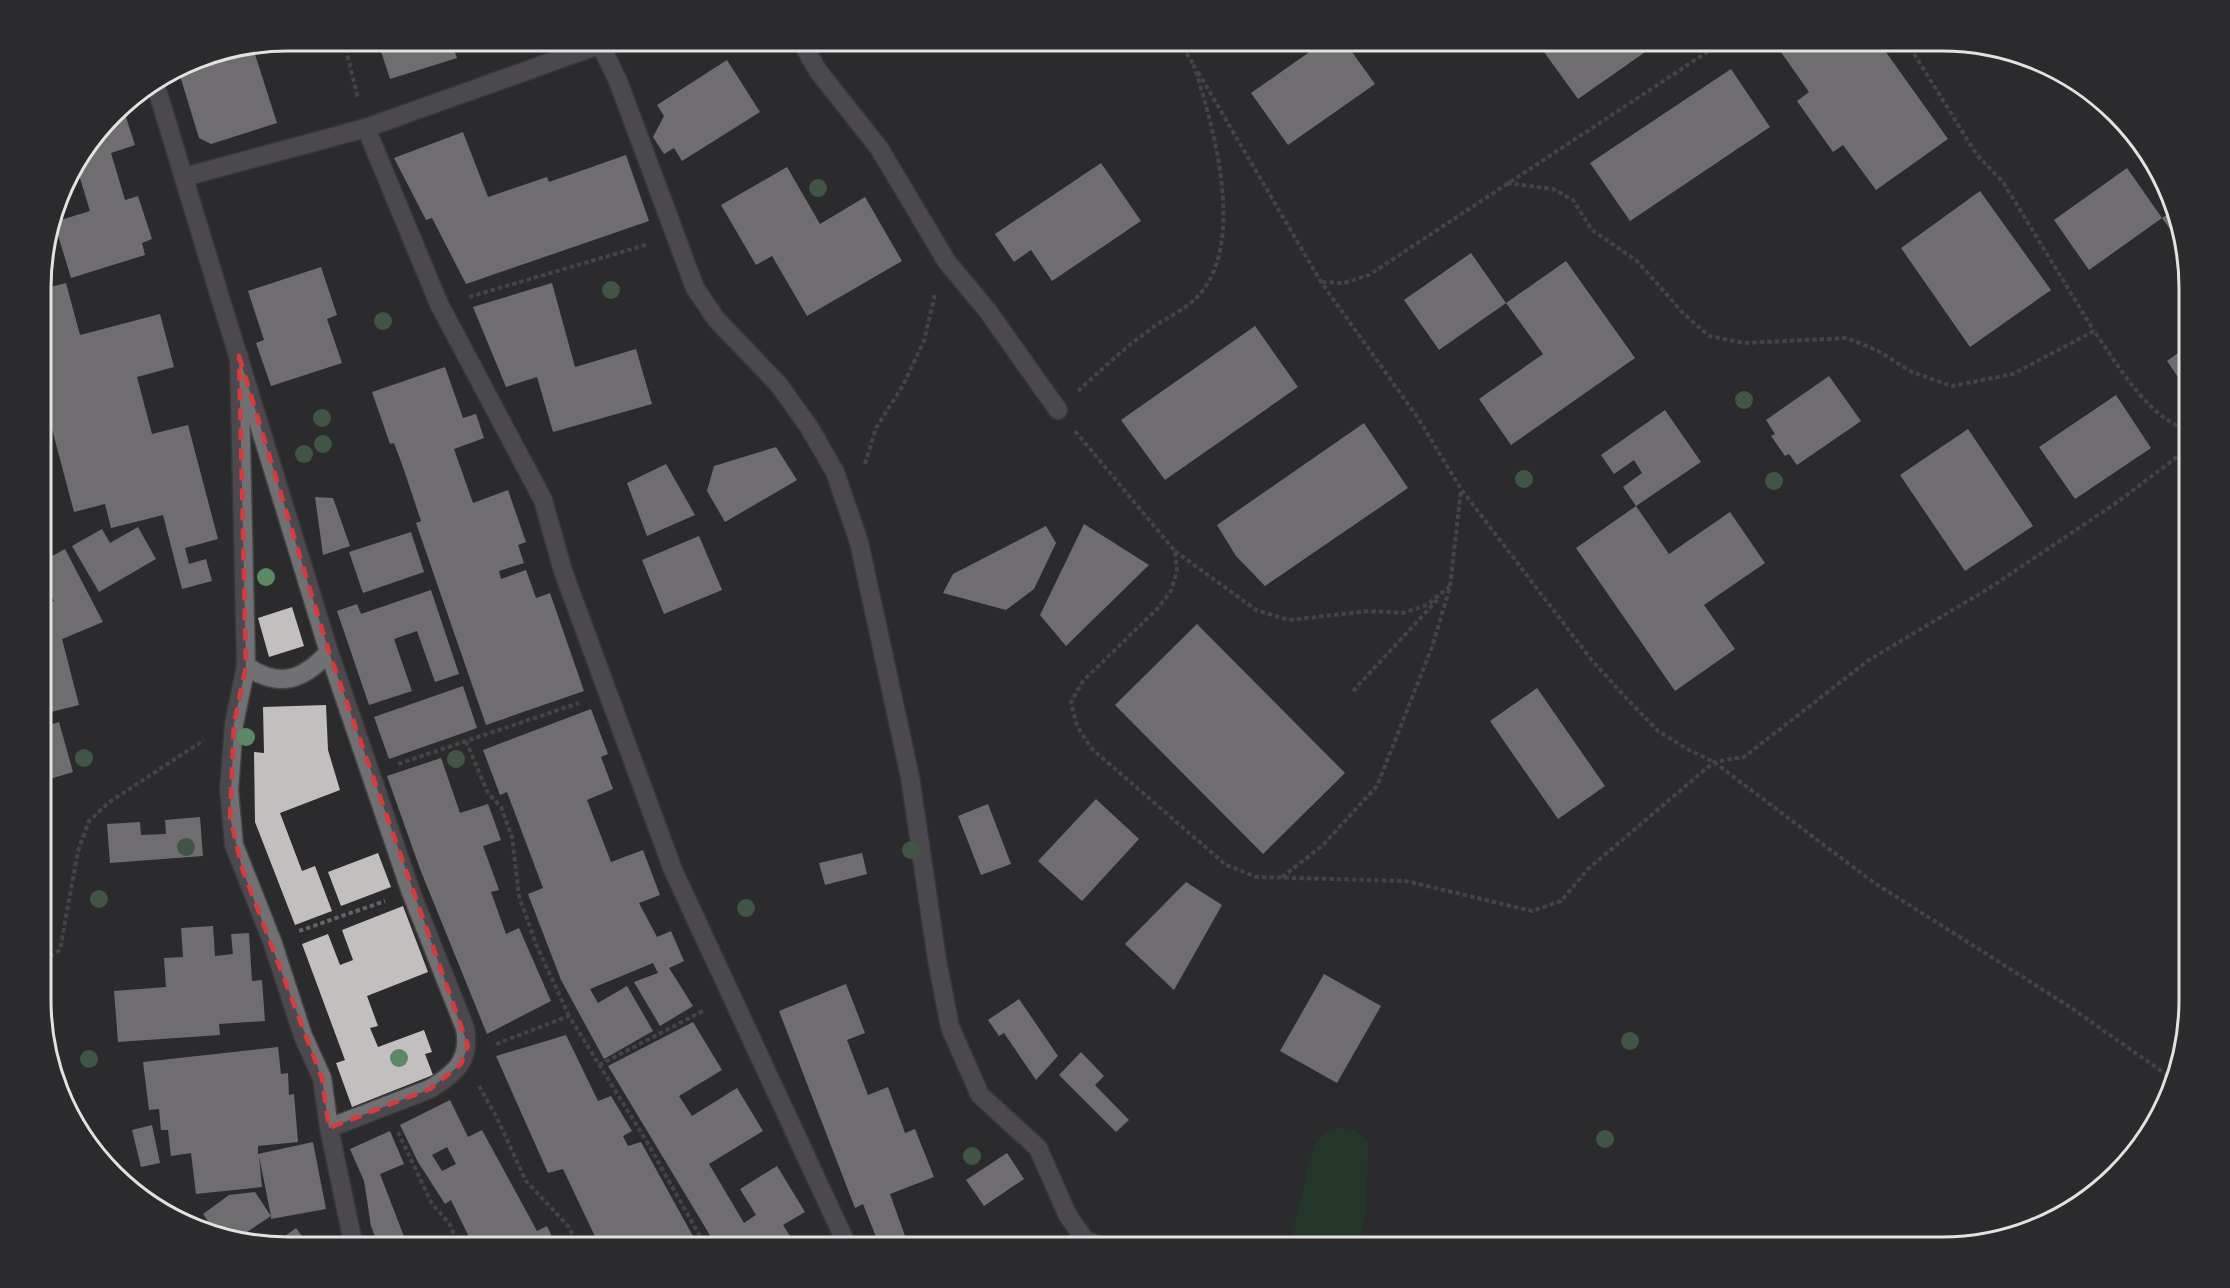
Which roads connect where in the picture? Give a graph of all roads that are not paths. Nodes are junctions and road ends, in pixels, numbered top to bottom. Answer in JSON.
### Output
{"nodes":[{"id":1,"x":580,"y":51,"type":"edge"},
{"id":2,"x":608,"y":51,"type":"edge"},
{"id":3,"x":807,"y":51,"type":"edge"},
{"id":4,"x":158,"y":90,"type":"edge"},
{"id":5,"x":366,"y":129,"type":"junction"},
{"id":6,"x":184,"y":177,"type":"junction"},
{"id":7,"x":239,"y":356,"type":"junction"},
{"id":8,"x":1058,"y":410,"type":"road end"},
{"id":9,"x":329,"y":652,"type":"junction"},
{"id":10,"x":246,"y":666,"type":"junction"},
{"id":11,"x":329,"y":1128,"type":"junction"},
{"id":12,"x":352,"y":1237,"type":"edge"},
{"id":13,"x":843,"y":1237,"type":"edge"},
{"id":14,"x":1083,"y":1237,"type":"edge"}],
"edges":[{"from":1,"to":5,"type":"street"},
{"from":2,"to":14,"type":"street"},
{"from":3,"to":8,"type":"street"},
{"from":4,"to":6,"type":"street"},
{"from":5,"to":6,"type":"street"},
{"from":5,"to":13,"type":"street"},
{"from":6,"to":7,"type":"street"},
{"from":7,"to":9,"type":"street"},
{"from":7,"to":10,"type":"street"},
{"from":9,"to":10,"type":"street"},
{"from":9,"to":11,"type":"street"},
{"from":10,"to":11,"type":"street"},
{"from":11,"to":12,"type":"street"}]}
